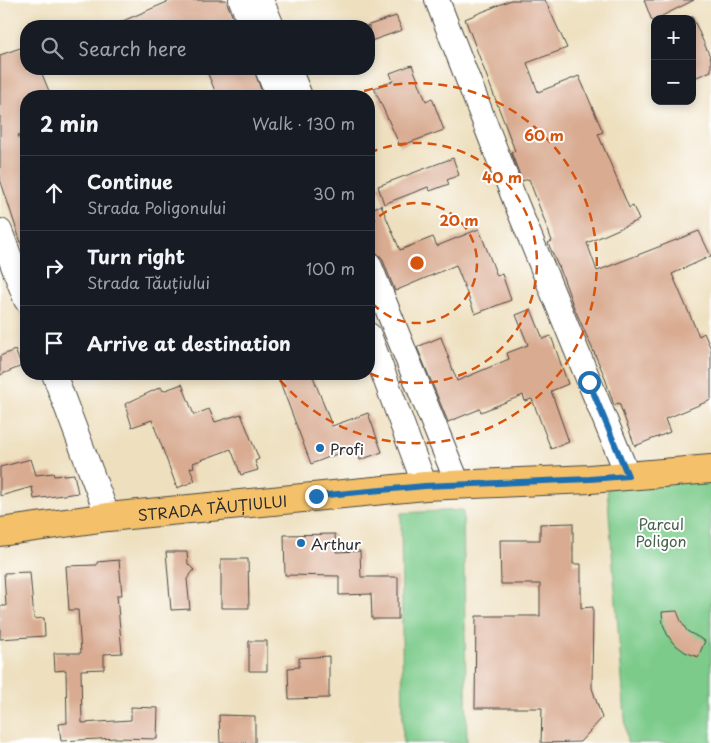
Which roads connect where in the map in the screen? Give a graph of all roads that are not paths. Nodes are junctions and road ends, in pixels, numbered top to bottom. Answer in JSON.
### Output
{"nodes":[{"id":1,"x":241,"y":0,"type":"edge"},
{"id":2,"x":261,"y":0,"type":"edge"},
{"id":3,"x":436,"y":0,"type":"edge"},
{"id":4,"x":249,"y":20,"type":"edge"},
{"id":5,"x":269,"y":20,"type":"edge"},
{"id":6,"x":269,"y":75,"type":"edge"},
{"id":7,"x":291,"y":75,"type":"edge"},
{"id":8,"x":276,"y":90,"type":"edge"},
{"id":9,"x":298,"y":90,"type":"edge"},
{"id":10,"x":0,"y":232,"type":"edge"},
{"id":11,"x":375,"y":279,"type":"edge"},
{"id":12,"x":20,"y":284,"type":"edge"},
{"id":13,"x":375,"y":351,"type":"edge"},
{"id":14,"x":56,"y":380,"type":"edge"},
{"id":15,"x":711,"y":469,"type":"edge"},
{"id":16,"x":628,"y":476,"type":"junction"},
{"id":17,"x":458,"y":484,"type":"junction"},
{"id":18,"x":425,"y":486,"type":"junction"},
{"id":19,"x":108,"y":517,"type":"junction"},
{"id":20,"x":0,"y":532,"type":"edge"}],
"edges":[{"from":1,"to":4,"type":"street"},
{"from":2,"to":5,"type":"street"},
{"from":3,"to":16,"type":"street"},
{"from":6,"to":8,"type":"street"},
{"from":7,"to":9,"type":"street"},
{"from":10,"to":12,"type":"street"},
{"from":11,"to":17,"type":"street"},
{"from":13,"to":18,"type":"street"},
{"from":14,"to":19,"type":"street"},
{"from":15,"to":16,"type":"main road","name":"STRADA TĂUȚIULUI"},
{"from":16,"to":17,"type":"main road","name":"STRADA TĂUȚIULUI"},
{"from":17,"to":18,"type":"main road","name":"STRADA TĂUȚIULUI"},
{"from":18,"to":19,"type":"main road","name":"STRADA TĂUȚIULUI"},
{"from":19,"to":20,"type":"main road","name":"STRADA TĂUȚIULUI"}]}
